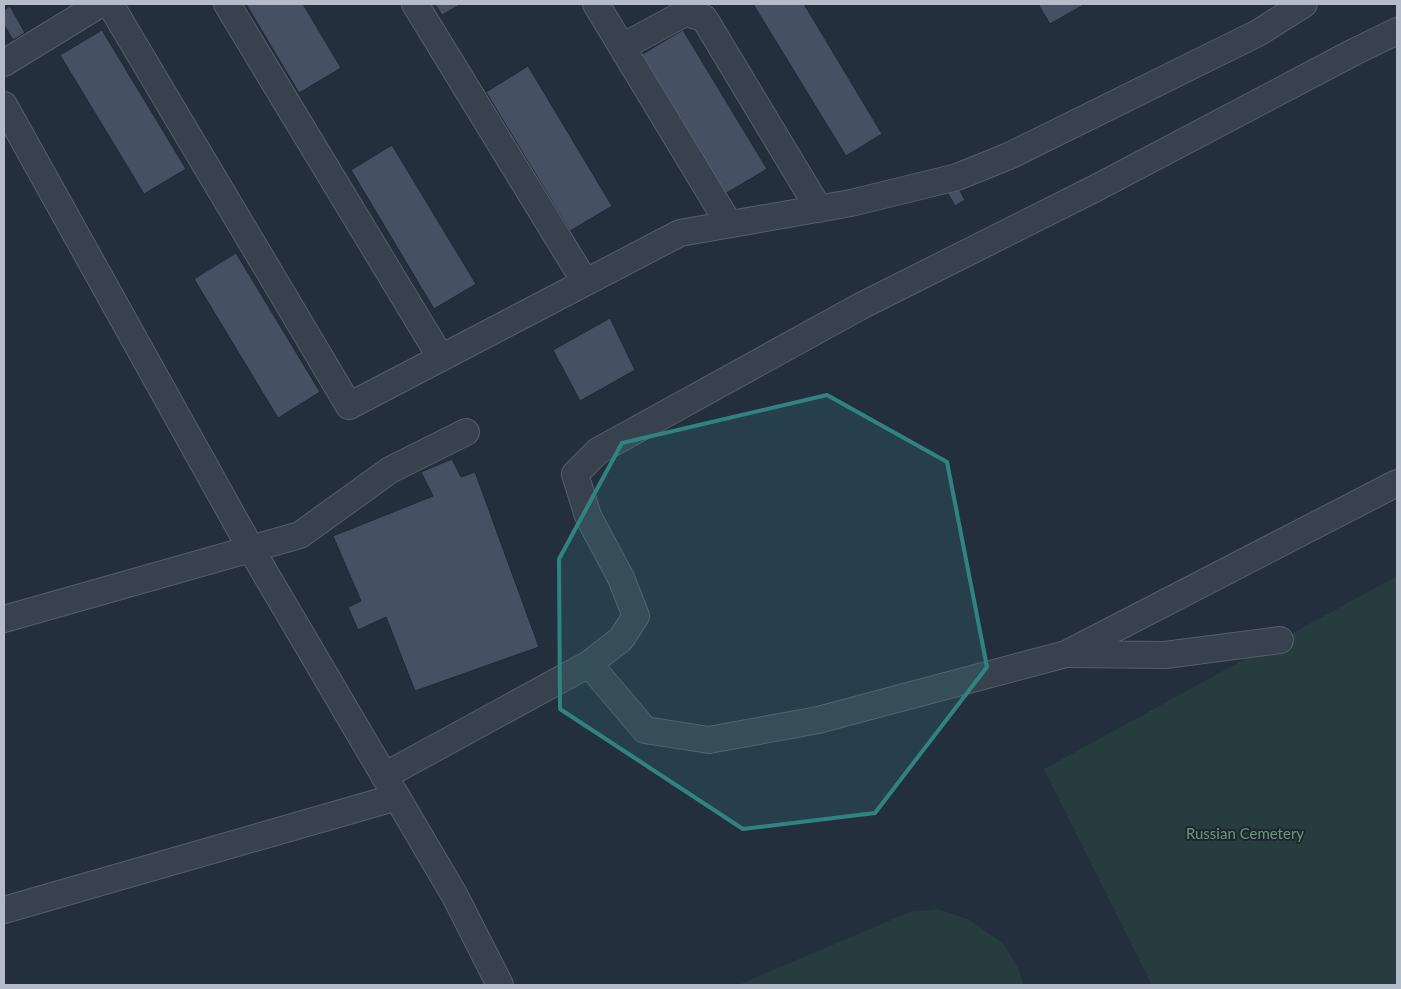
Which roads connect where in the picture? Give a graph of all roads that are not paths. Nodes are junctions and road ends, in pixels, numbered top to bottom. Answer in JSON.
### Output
{"nodes":[{"id":1,"x":100,"y":4,"type":"edge"},
{"id":2,"x":110,"y":4,"type":"edge"},
{"id":3,"x":228,"y":4,"type":"edge"},
{"id":4,"x":415,"y":4,"type":"edge"},
{"id":5,"x":596,"y":4,"type":"edge"},
{"id":6,"x":1304,"y":4,"type":"edge"},
{"id":7,"x":1397,"y":30,"type":"edge"},
{"id":8,"x":622,"y":47,"type":"junction"},
{"id":9,"x":4,"y":63,"type":"edge"},
{"id":10,"x":4,"y":105,"type":"edge"},
{"id":11,"x":819,"y":209,"type":"junction"},
{"id":12,"x":729,"y":224,"type":"junction"},
{"id":13,"x":586,"y":282,"type":"junction"},
{"id":14,"x":441,"y":358,"type":"junction"},
{"id":15,"x":466,"y":432,"type":"dead end"},
{"id":16,"x":1397,"y":483,"type":"edge"},
{"id":17,"x":251,"y":549,"type":"junction"},
{"id":18,"x":4,"y":619,"type":"edge"},
{"id":19,"x":1280,"y":640,"type":"dead end"},
{"id":20,"x":1066,"y":654,"type":"junction"},
{"id":21,"x":589,"y":664,"type":"junction"},
{"id":22,"x":391,"y":786,"type":"junction"},
{"id":23,"x":4,"y":910,"type":"edge"},
{"id":24,"x":500,"y":985,"type":"edge"}],
"edges":[{"from":1,"to":9,"type":"street"},
{"from":2,"to":14,"type":"street"},
{"from":3,"to":14,"type":"street"},
{"from":4,"to":13,"type":"street"},
{"from":5,"to":8,"type":"street"},
{"from":6,"to":11,"type":"street"},
{"from":7,"to":21,"type":"street"},
{"from":8,"to":11,"type":"street"},
{"from":8,"to":12,"type":"street"},
{"from":10,"to":17,"type":"street"},
{"from":11,"to":12,"type":"street"},
{"from":12,"to":13,"type":"street"},
{"from":13,"to":14,"type":"street"},
{"from":15,"to":17,"type":"street"},
{"from":16,"to":20,"type":"street"},
{"from":17,"to":18,"type":"street"},
{"from":17,"to":22,"type":"street"},
{"from":19,"to":20,"type":"street"},
{"from":20,"to":21,"type":"street"},
{"from":21,"to":22,"type":"street"},
{"from":22,"to":23,"type":"street"},
{"from":22,"to":24,"type":"street"}]}
